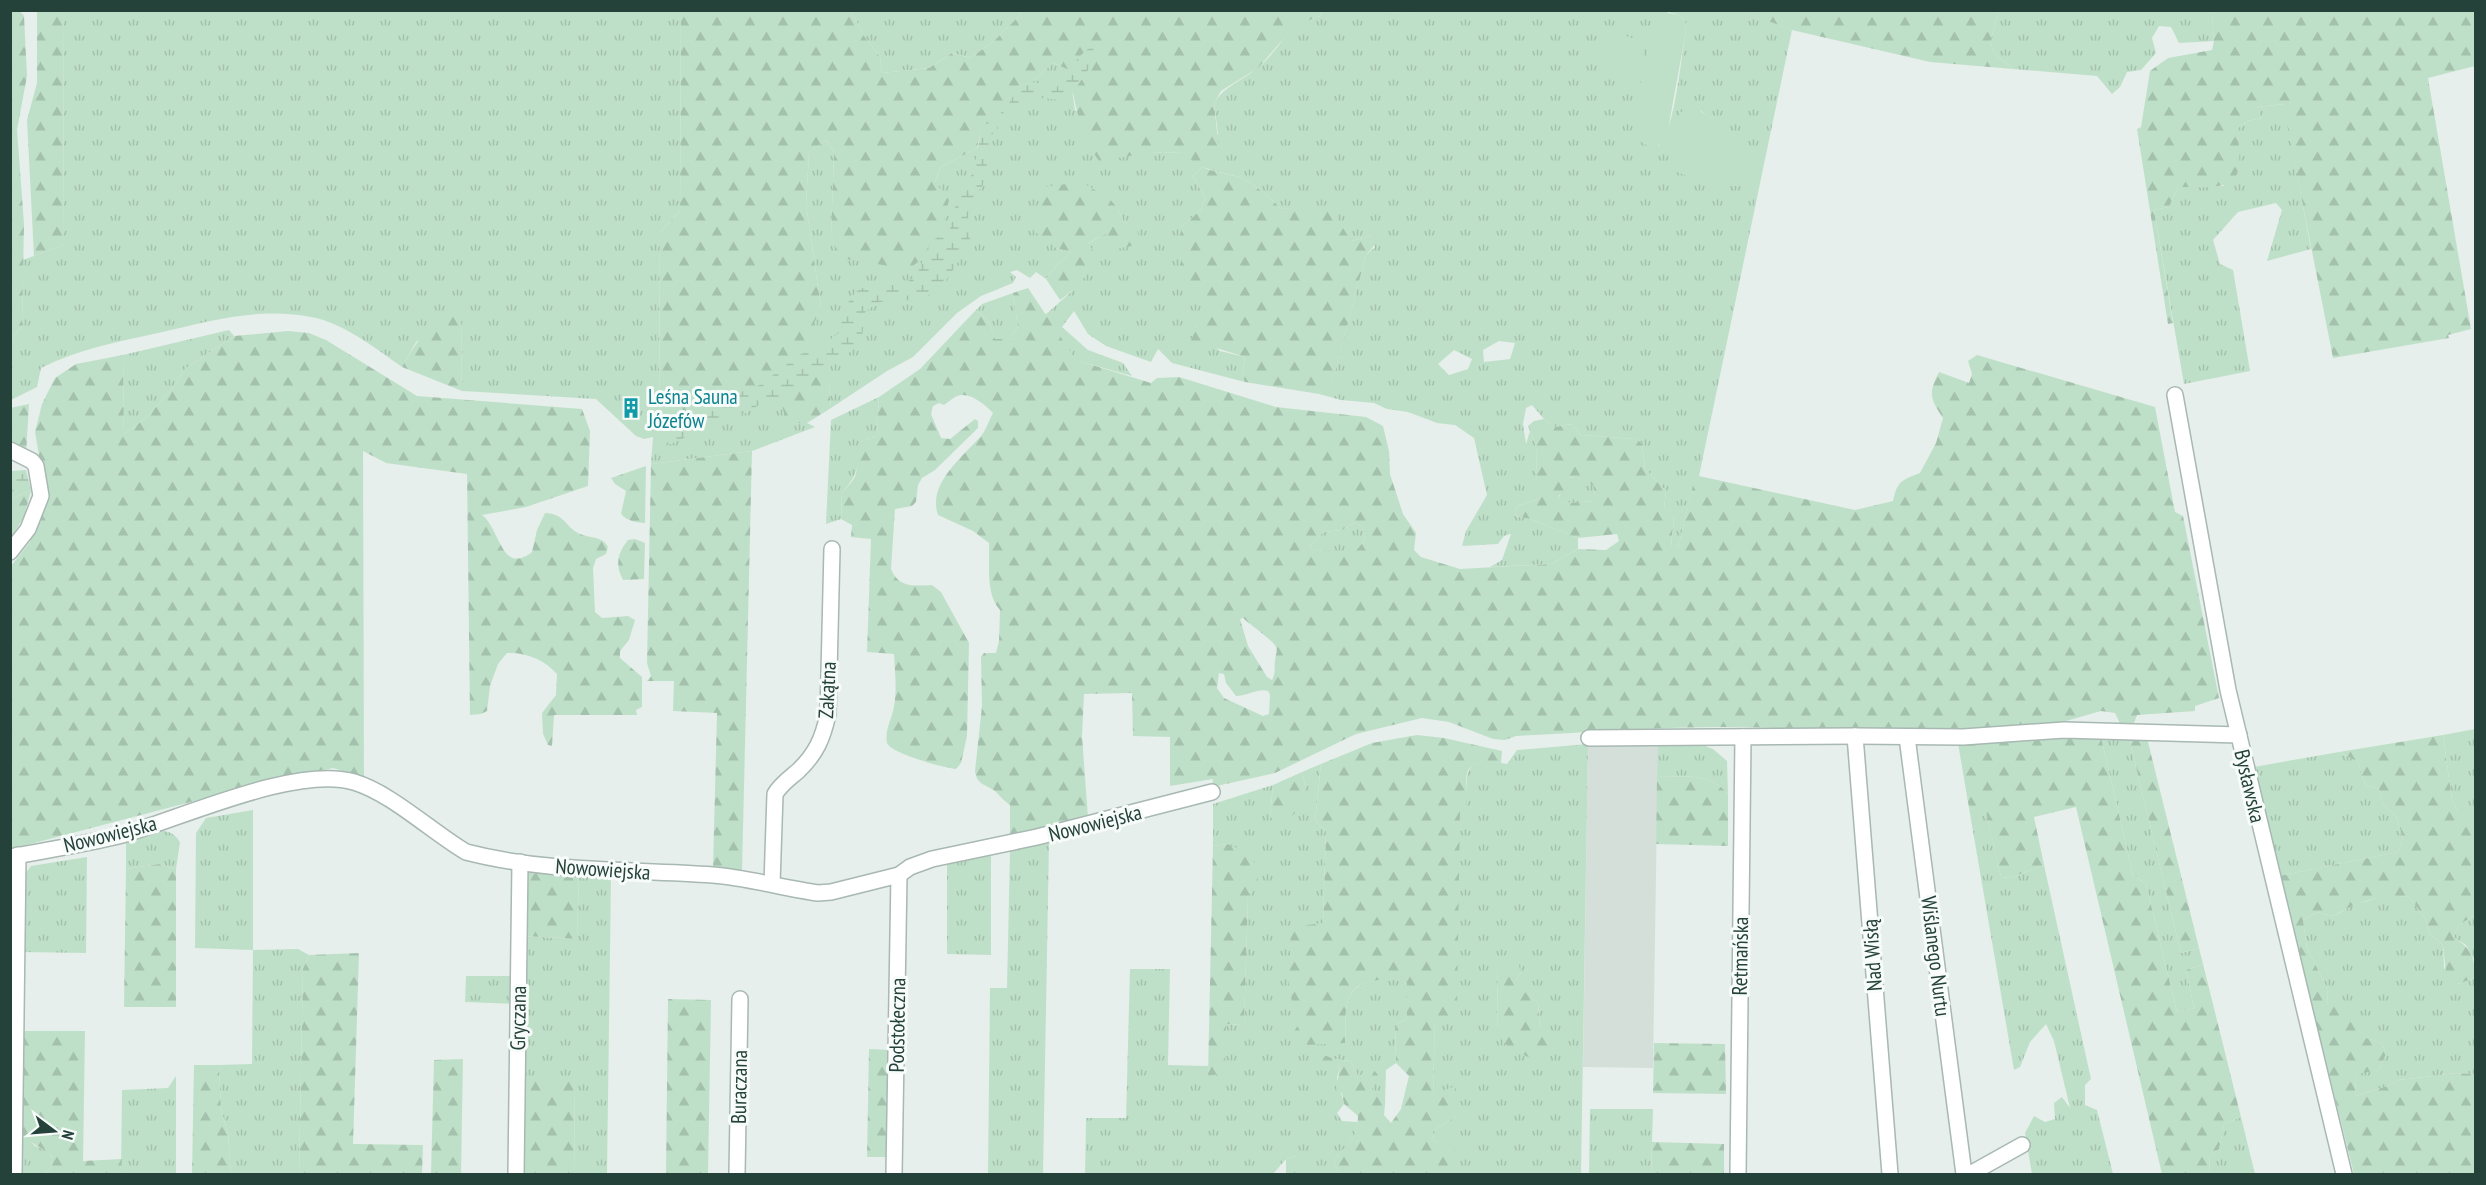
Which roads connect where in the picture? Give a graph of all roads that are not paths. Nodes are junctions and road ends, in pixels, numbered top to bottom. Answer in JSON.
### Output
{"nodes":[{"id":1,"x":2175,"y":394,"type":"dead end"},
{"id":2,"x":10,"y":450,"type":"edge"},
{"id":3,"x":832,"y":549,"type":"dead end"},
{"id":4,"x":10,"y":552,"type":"edge"},
{"id":5,"x":2239,"y":735,"type":"junction"},
{"id":6,"x":1856,"y":736,"type":"junction"},
{"id":7,"x":1743,"y":737,"type":"junction"},
{"id":8,"x":1908,"y":737,"type":"junction"},
{"id":9,"x":1589,"y":738,"type":"dead end"},
{"id":10,"x":1212,"y":792,"type":"dead end"},
{"id":11,"x":14,"y":856,"type":"edge"},
{"id":12,"x":520,"y":862,"type":"junction"},
{"id":13,"x":899,"y":874,"type":"junction"},
{"id":14,"x":772,"y":884,"type":"junction"},
{"id":15,"x":740,"y":999,"type":"dead end"},
{"id":16,"x":2022,"y":1145,"type":"dead end"},
{"id":17,"x":14,"y":1174,"type":"edge"},
{"id":18,"x":516,"y":1174,"type":"edge"},
{"id":19,"x":738,"y":1174,"type":"edge"},
{"id":20,"x":894,"y":1174,"type":"edge"},
{"id":21,"x":1738,"y":1174,"type":"edge"},
{"id":22,"x":1890,"y":1174,"type":"edge"},
{"id":23,"x":1964,"y":1174,"type":"edge"},
{"id":24,"x":1970,"y":1174,"type":"edge"},
{"id":25,"x":2344,"y":1174,"type":"edge"}],
"edges":[{"from":1,"to":5,"type":"street","name":"Bysławska"},
{"from":2,"to":4,"type":"street"},
{"from":3,"to":14,"type":"street","name":"Zakątna"},
{"from":5,"to":8,"type":"street"},
{"from":5,"to":25,"type":"street","name":"Bysławska"},
{"from":6,"to":7,"type":"street"},
{"from":6,"to":8,"type":"street"},
{"from":6,"to":22,"type":"street","name":"Nad Wisłą"},
{"from":7,"to":9,"type":"street"},
{"from":7,"to":21,"type":"street","name":"Retmańska"},
{"from":8,"to":23,"type":"street","name":"Wiślanego Nurtu"},
{"from":10,"to":13,"type":"street","name":"Nowowiejska"},
{"from":11,"to":12,"type":"street","name":"Nowowiejska"},
{"from":11,"to":17,"type":"street"},
{"from":12,"to":14,"type":"street","name":"Nowowiejska"},
{"from":12,"to":18,"type":"street","name":"Gryczana"},
{"from":13,"to":14,"type":"street","name":"Nowowiejska"},
{"from":13,"to":20,"type":"street","name":"Podstołeczna"},
{"from":15,"to":19,"type":"street","name":"Buraczana"},
{"from":16,"to":24,"type":"street"}]}
